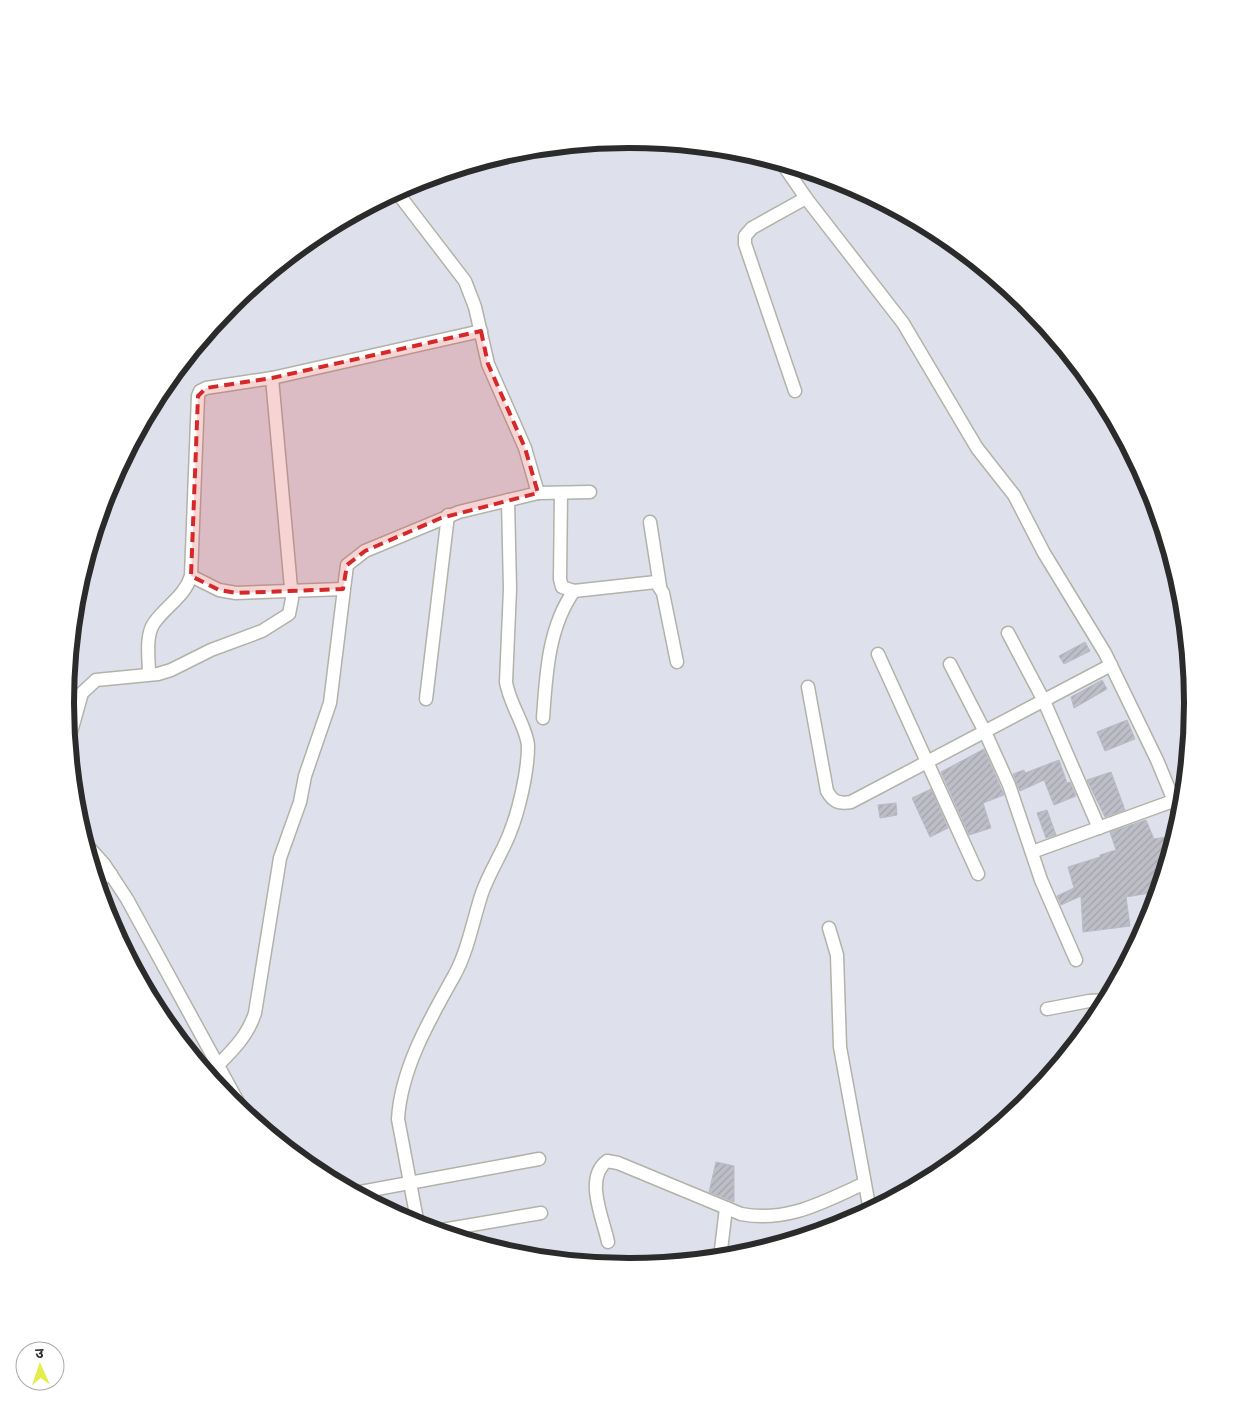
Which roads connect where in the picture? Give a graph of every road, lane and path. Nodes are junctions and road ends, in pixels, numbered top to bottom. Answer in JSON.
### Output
{"nodes":[{"id":1,"x":788,"y":171,"type":"edge"},
{"id":2,"x":401,"y":197,"type":"edge"},
{"id":3,"x":806,"y":198,"type":"junction"},
{"id":4,"x":480,"y":330,"type":"junction"},
{"id":5,"x":272,"y":378,"type":"junction"},
{"id":6,"x":794,"y":391,"type":"dead end"},
{"id":7,"x":590,"y":492,"type":"dead end"},
{"id":8,"x":538,"y":493,"type":"junction"},
{"id":9,"x":561,"y":493,"type":"junction"},
{"id":10,"x":508,"y":500,"type":"junction"},
{"id":11,"x":448,"y":515,"type":"junction"},
{"id":12,"x":650,"y":522,"type":"dead end"},
{"id":13,"x":191,"y":576,"type":"junction"},
{"id":14,"x":660,"y":586,"type":"junction"},
{"id":15,"x":342,"y":589,"type":"junction"},
{"id":16,"x":292,"y":591,"type":"junction"},
{"id":17,"x":574,"y":591,"type":"junction"},
{"id":18,"x":1008,"y":633,"type":"dead end"},
{"id":19,"x":878,"y":654,"type":"dead end"},
{"id":20,"x":677,"y":662,"type":"dead end"},
{"id":21,"x":950,"y":664,"type":"dead end"},
{"id":22,"x":1111,"y":665,"type":"junction"},
{"id":23,"x":149,"y":674,"type":"junction"},
{"id":24,"x":808,"y":687,"type":"dead end"},
{"id":25,"x":426,"y":699,"type":"dead end"},
{"id":26,"x":1044,"y":700,"type":"junction"},
{"id":27,"x":543,"y":718,"type":"dead end"},
{"id":28,"x":75,"y":721,"type":"edge"},
{"id":29,"x":986,"y":732,"type":"junction"},
{"id":30,"x":928,"y":762,"type":"junction"},
{"id":31,"x":1176,"y":794,"type":"edge"},
{"id":32,"x":1175,"y":800,"type":"edge"},
{"id":33,"x":1099,"y":828,"type":"junction"},
{"id":34,"x":1032,"y":852,"type":"junction"},
{"id":35,"x":96,"y":856,"type":"edge"},
{"id":36,"x":111,"y":874,"type":"junction"},
{"id":37,"x":978,"y":874,"type":"dead end"},
{"id":38,"x":102,"y":879,"type":"edge"},
{"id":39,"x":829,"y":928,"type":"dead end"},
{"id":40,"x":1076,"y":960,"type":"dead end"},
{"id":41,"x":1098,"y":1000,"type":"edge"},
{"id":42,"x":1047,"y":1009,"type":"dead end"},
{"id":43,"x":218,"y":1066,"type":"junction"},
{"id":44,"x":232,"y":1092,"type":"edge"},
{"id":45,"x":539,"y":1159,"type":"dead end"},
{"id":46,"x":408,"y":1183,"type":"junction"},
{"id":47,"x":863,"y":1184,"type":"junction"},
{"id":48,"x":364,"y":1191,"type":"edge"},
{"id":49,"x":868,"y":1204,"type":"edge"},
{"id":50,"x":726,"y":1208,"type":"junction"},
{"id":51,"x":541,"y":1213,"type":"dead end"},
{"id":52,"x":416,"y":1215,"type":"edge"},
{"id":53,"x":450,"y":1229,"type":"edge"},
{"id":54,"x":608,"y":1242,"type":"dead end"},
{"id":55,"x":721,"y":1250,"type":"edge"}],
"edges":[{"from":1,"to":3,"type":"street"},
{"from":2,"to":4,"type":"street"},
{"from":3,"to":6,"type":"street"},
{"from":3,"to":22,"type":"street"},
{"from":4,"to":5,"type":"street"},
{"from":4,"to":8,"type":"street"},
{"from":5,"to":13,"type":"street"},
{"from":5,"to":16,"type":"street"},
{"from":7,"to":9,"type":"street"},
{"from":8,"to":9,"type":"street"},
{"from":8,"to":10,"type":"street"},
{"from":9,"to":17,"type":"street"},
{"from":10,"to":11,"type":"street"},
{"from":10,"to":46,"type":"street"},
{"from":11,"to":15,"type":"street"},
{"from":11,"to":25,"type":"street"},
{"from":12,"to":14,"type":"street"},
{"from":13,"to":16,"type":"street"},
{"from":13,"to":23,"type":"street"},
{"from":14,"to":17,"type":"street"},
{"from":14,"to":20,"type":"street"},
{"from":15,"to":16,"type":"street"},
{"from":15,"to":43,"type":"street"},
{"from":16,"to":23,"type":"street"},
{"from":17,"to":27,"type":"street"},
{"from":18,"to":26,"type":"street"},
{"from":19,"to":30,"type":"street"},
{"from":21,"to":29,"type":"street"},
{"from":22,"to":26,"type":"street"},
{"from":22,"to":31,"type":"street"},
{"from":23,"to":28,"type":"street"},
{"from":24,"to":30,"type":"street"},
{"from":26,"to":29,"type":"street"},
{"from":26,"to":33,"type":"street"},
{"from":29,"to":30,"type":"street"},
{"from":29,"to":34,"type":"street"},
{"from":30,"to":37,"type":"street"},
{"from":32,"to":33,"type":"street"},
{"from":33,"to":34,"type":"street"},
{"from":34,"to":40,"type":"street"},
{"from":35,"to":36,"type":"street"},
{"from":36,"to":38,"type":"street"},
{"from":36,"to":43,"type":"street"},
{"from":39,"to":47,"type":"street"},
{"from":41,"to":42,"type":"street"},
{"from":43,"to":44,"type":"street"},
{"from":45,"to":46,"type":"street"},
{"from":46,"to":48,"type":"street"},
{"from":46,"to":52,"type":"street"},
{"from":47,"to":49,"type":"street"},
{"from":47,"to":50,"type":"street"},
{"from":50,"to":54,"type":"street"},
{"from":50,"to":55,"type":"street"},
{"from":51,"to":53,"type":"street"}]}
